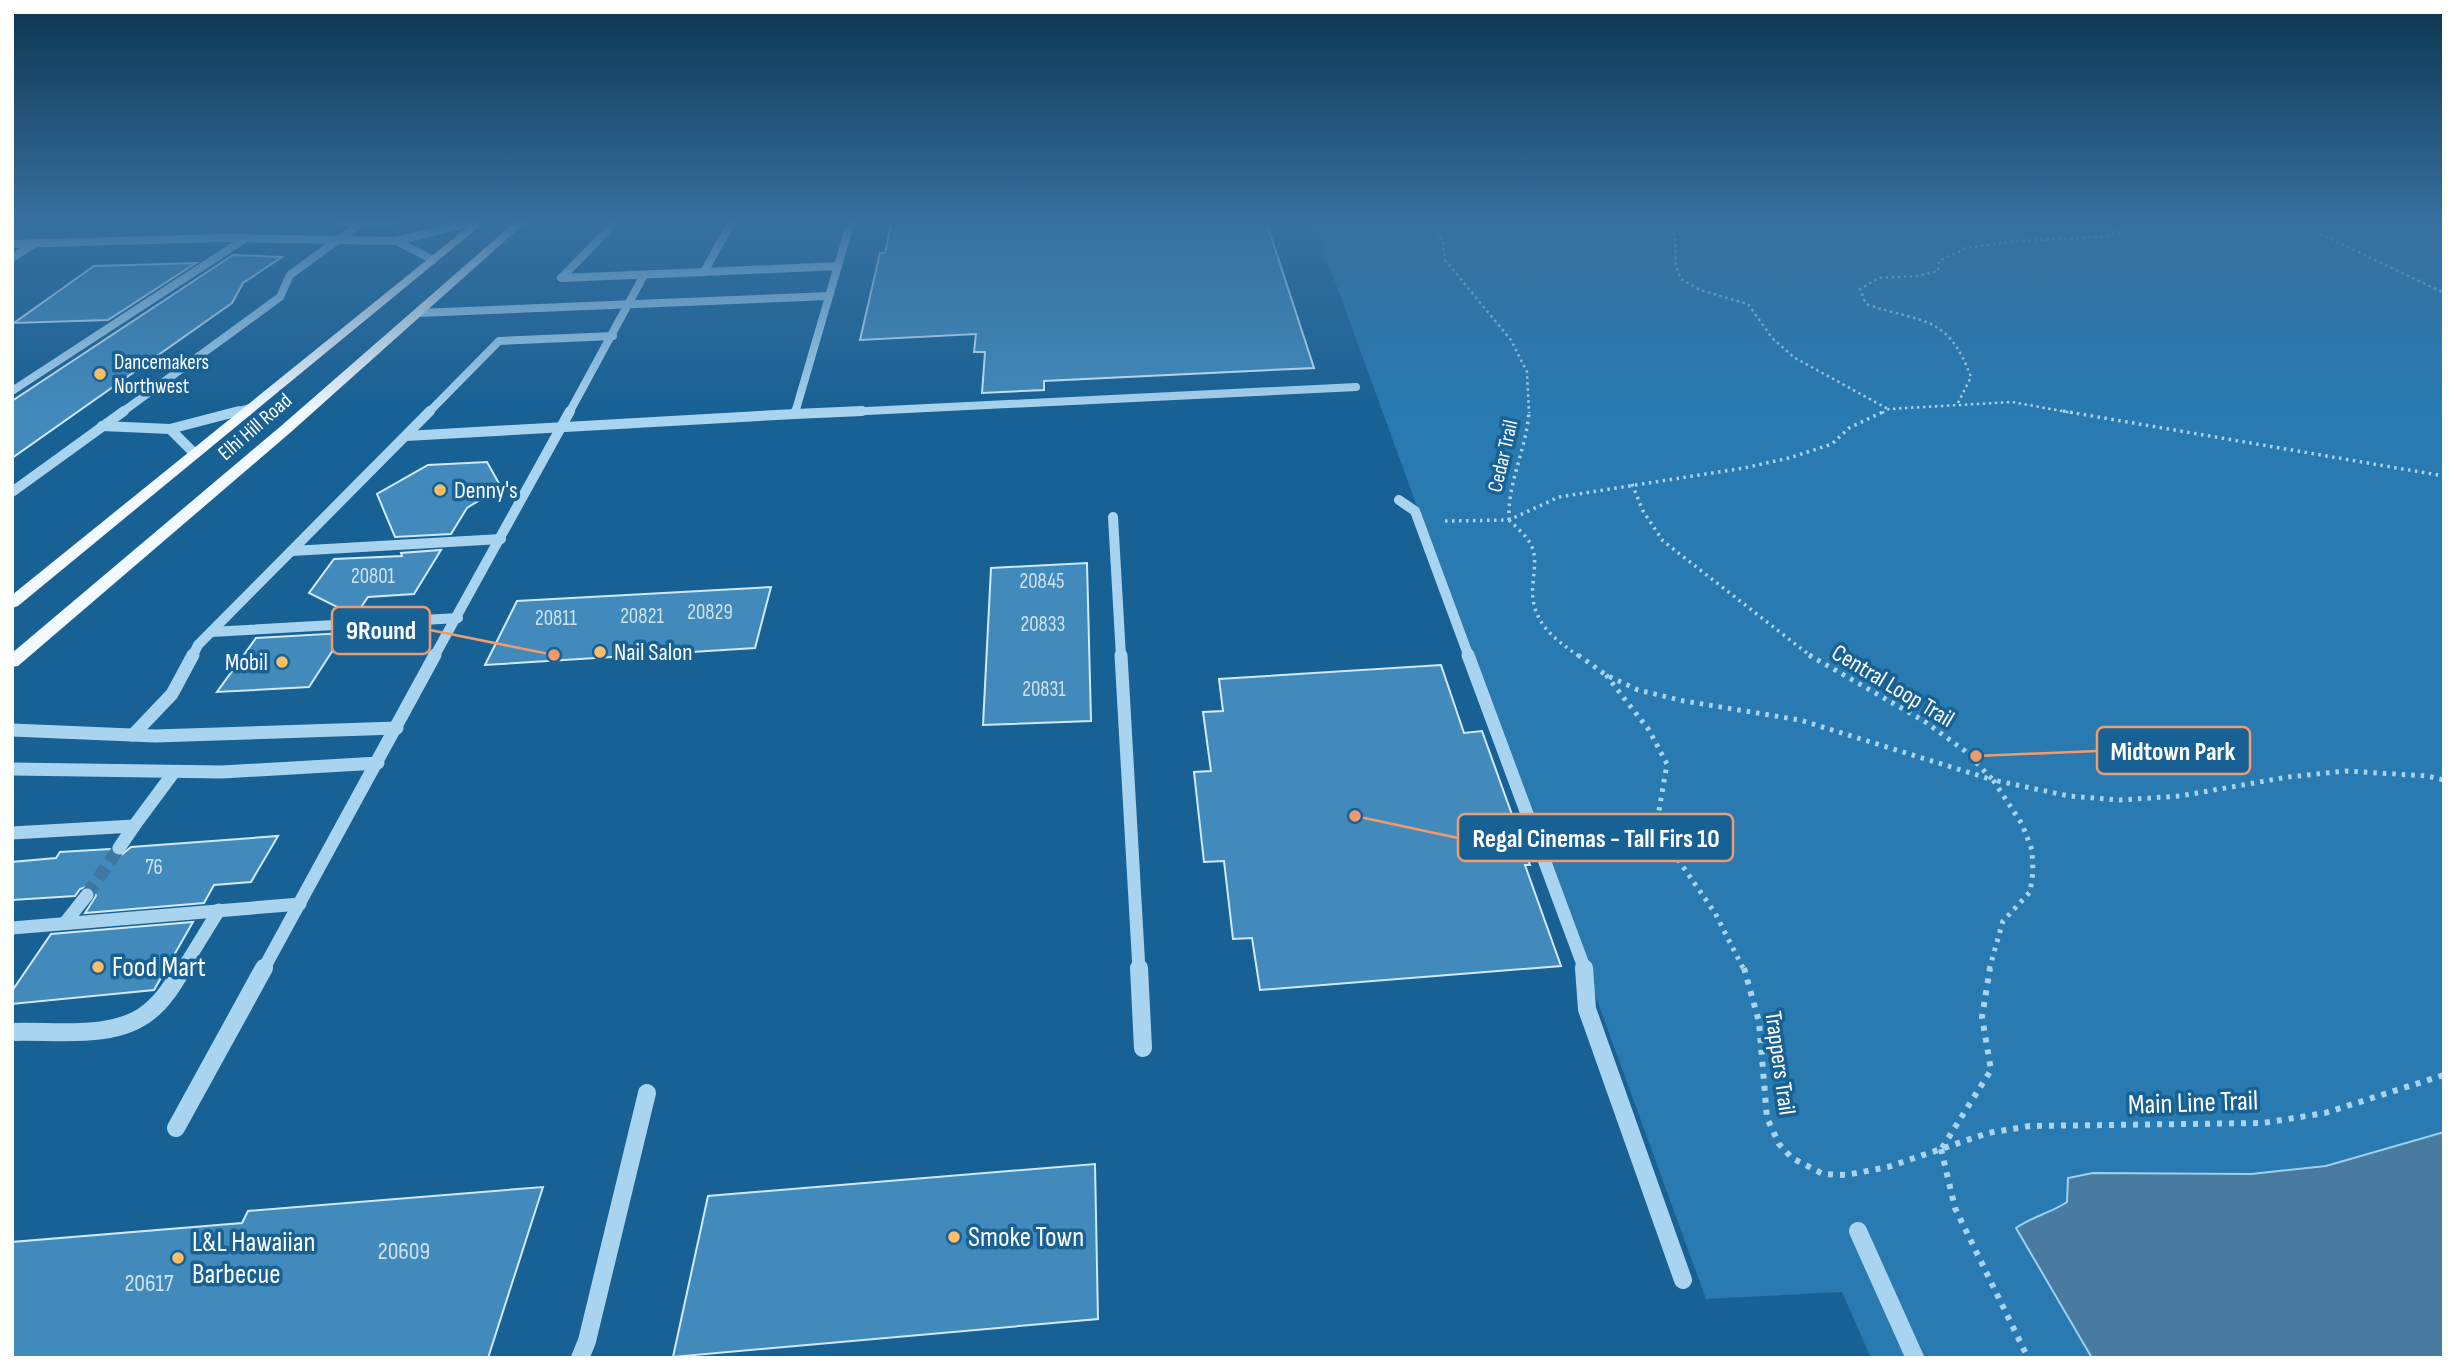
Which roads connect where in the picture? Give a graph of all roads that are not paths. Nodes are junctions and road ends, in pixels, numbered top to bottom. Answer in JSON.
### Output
{"nodes":[{"id":1,"x":175,"y":285,"type":"edge"},
{"id":2,"x":285,"y":285,"type":"edge"},
{"id":3,"x":402,"y":285,"type":"edge"},
{"id":4,"x":449,"y":285,"type":"edge"},
{"id":5,"x":639,"y":285,"type":"edge"},
{"id":6,"x":833,"y":285,"type":"edge"},
{"id":7,"x":830,"y":296,"type":"junction"},
{"id":8,"x":630,"y":305,"type":"junction"},
{"id":9,"x":418,"y":313,"type":"junction"},
{"id":10,"x":612,"y":337,"type":"junction"},
{"id":11,"x":1356,"y":387,"type":"dead end"},
{"id":12,"x":12,"y":391,"type":"edge"},
{"id":13,"x":253,"y":407,"type":"junction"},
{"id":14,"x":795,"y":414,"type":"junction"},
{"id":15,"x":102,"y":426,"type":"junction"},
{"id":16,"x":563,"y":427,"type":"junction"},
{"id":17,"x":170,"y":429,"type":"junction"},
{"id":18,"x":406,"y":436,"type":"junction"},
{"id":19,"x":195,"y":454,"type":"junction"},
{"id":20,"x":12,"y":492,"type":"edge"},
{"id":21,"x":1399,"y":500,"type":"dead end"},
{"id":22,"x":1113,"y":517,"type":"dead end"},
{"id":23,"x":501,"y":539,"type":"junction"},
{"id":24,"x":292,"y":551,"type":"junction"},
{"id":25,"x":12,"y":603,"type":"edge"},
{"id":26,"x":458,"y":618,"type":"junction"},
{"id":27,"x":211,"y":632,"type":"junction"},
{"id":28,"x":12,"y":662,"type":"edge"},
{"id":29,"x":397,"y":728,"type":"junction"},
{"id":30,"x":12,"y":730,"type":"edge"},
{"id":31,"x":134,"y":735,"type":"junction"},
{"id":32,"x":378,"y":763,"type":"junction"},
{"id":33,"x":12,"y":769,"type":"edge"},
{"id":34,"x":174,"y":772,"type":"junction"},
{"id":35,"x":134,"y":826,"type":"junction"},
{"id":36,"x":12,"y":833,"type":"edge"},
{"id":37,"x":119,"y":848,"type":"tunnel mouth"},
{"id":38,"x":87,"y":895,"type":"tunnel mouth"},
{"id":39,"x":300,"y":904,"type":"junction"},
{"id":40,"x":219,"y":910,"type":"junction"},
{"id":41,"x":65,"y":923,"type":"junction"},
{"id":42,"x":12,"y":928,"type":"edge"},
{"id":43,"x":12,"y":1032,"type":"edge"},
{"id":44,"x":1143,"y":1048,"type":"dead end"},
{"id":45,"x":647,"y":1093,"type":"dead end"},
{"id":46,"x":176,"y":1128,"type":"dead end"},
{"id":47,"x":1858,"y":1231,"type":"dead end"},
{"id":48,"x":1684,"y":1280,"type":"dead end"},
{"id":49,"x":580,"y":1358,"type":"edge"},
{"id":50,"x":1916,"y":1358,"type":"edge"}],
"edges":[{"from":1,"to":12,"type":"street"},
{"from":2,"to":15,"type":"street"},
{"from":3,"to":13,"type":"main road","name":"Elhi Hill Road"},
{"from":4,"to":9,"type":"main road","name":"Elhi Hill Road"},
{"from":5,"to":8,"type":"street"},
{"from":6,"to":7,"type":"street"},
{"from":7,"to":8,"type":"street"},
{"from":7,"to":14,"type":"street"},
{"from":8,"to":9,"type":"street"},
{"from":8,"to":10,"type":"street"},
{"from":9,"to":28,"type":"main road","name":"Elhi Hill Road"},
{"from":10,"to":16,"type":"street"},
{"from":10,"to":18,"type":"street"},
{"from":11,"to":14,"type":"street"},
{"from":13,"to":17,"type":"street"},
{"from":13,"to":19,"type":"main road","name":"Elhi Hill Road"},
{"from":14,"to":16,"type":"street"},
{"from":15,"to":17,"type":"street"},
{"from":15,"to":20,"type":"street"},
{"from":16,"to":18,"type":"street"},
{"from":16,"to":23,"type":"street"},
{"from":17,"to":19,"type":"street"},
{"from":18,"to":24,"type":"street"},
{"from":19,"to":25,"type":"main road","name":"Elhi Hill Road"},
{"from":21,"to":48,"type":"street"},
{"from":22,"to":44,"type":"street"},
{"from":23,"to":24,"type":"street"},
{"from":23,"to":26,"type":"street"},
{"from":24,"to":27,"type":"street"},
{"from":26,"to":27,"type":"street"},
{"from":26,"to":29,"type":"street"},
{"from":27,"to":31,"type":"street"},
{"from":29,"to":31,"type":"street"},
{"from":29,"to":32,"type":"street"},
{"from":30,"to":31,"type":"street"},
{"from":32,"to":34,"type":"street"},
{"from":32,"to":39,"type":"street"},
{"from":33,"to":34,"type":"street"},
{"from":34,"to":35,"type":"street"},
{"from":35,"to":36,"type":"street"},
{"from":35,"to":37,"type":"street"},
{"from":38,"to":41,"type":"street"},
{"from":39,"to":40,"type":"street"},
{"from":39,"to":46,"type":"street"},
{"from":40,"to":41,"type":"street"},
{"from":40,"to":43,"type":"street"},
{"from":41,"to":42,"type":"street"},
{"from":45,"to":49,"type":"street"},
{"from":47,"to":50,"type":"street"}]}
